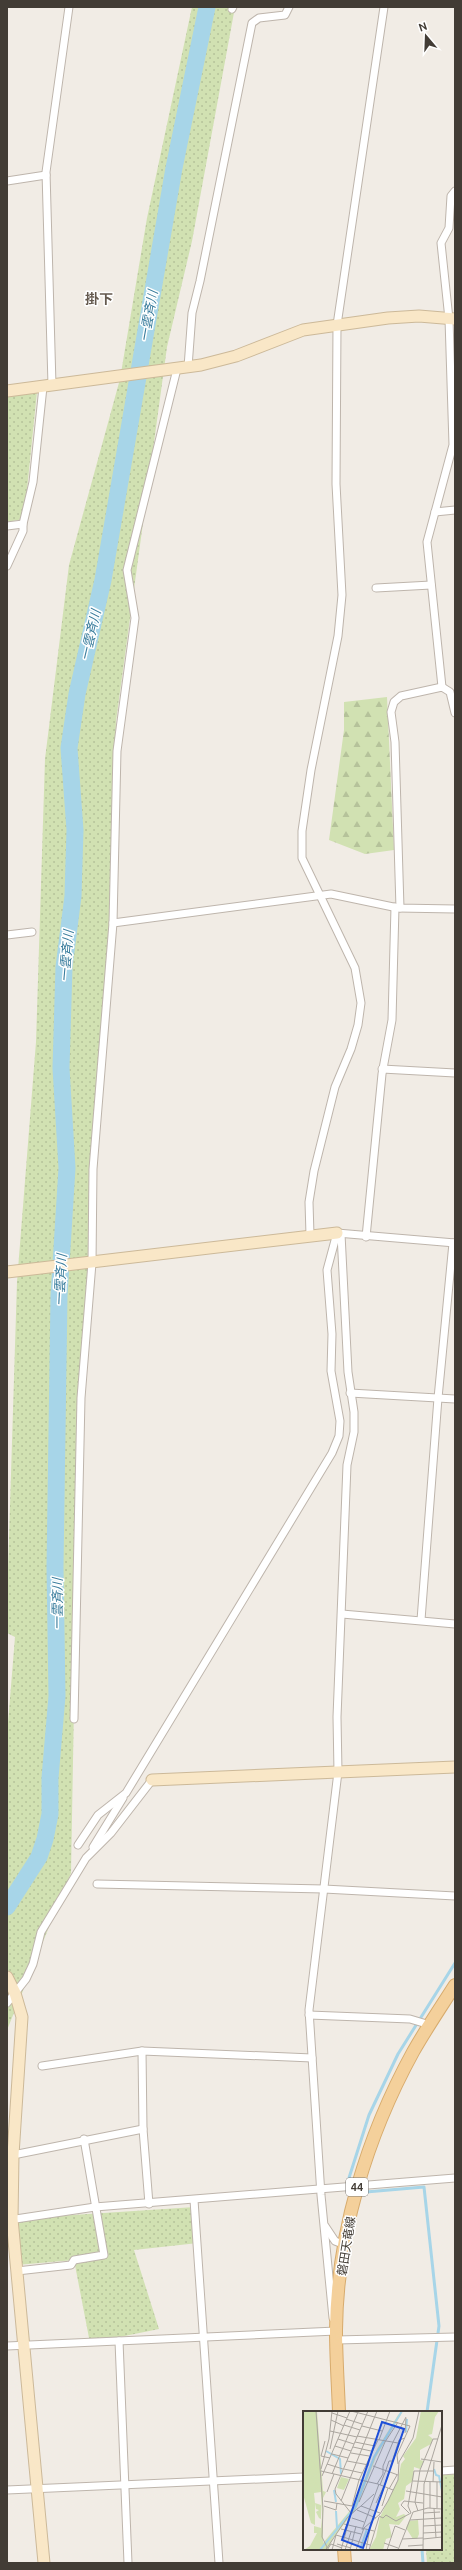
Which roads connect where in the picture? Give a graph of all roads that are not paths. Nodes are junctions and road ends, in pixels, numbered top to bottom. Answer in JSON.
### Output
{"nodes":[{"id":1,"x":69,"y":7,"type":"edge"},
{"id":2,"x":289,"y":7,"type":"edge"},
{"id":3,"x":384,"y":7,"type":"edge"},
{"id":4,"x":46,"y":175,"type":"junction"},
{"id":5,"x":7,"y":181,"type":"edge"},
{"id":6,"x":455,"y":191,"type":"edge"},
{"id":7,"x":452,"y":319,"type":"edge"},
{"id":8,"x":338,"y":325,"type":"junction"},
{"id":9,"x":178,"y":368,"type":"junction"},
{"id":10,"x":48,"y":386,"type":"junction"},
{"id":11,"x":7,"y":391,"type":"edge"},
{"id":12,"x":455,"y":510,"type":"edge"},
{"id":13,"x":434,"y":512,"type":"junction"},
{"id":14,"x":23,"y":524,"type":"junction"},
{"id":15,"x":7,"y":526,"type":"edge"},
{"id":16,"x":7,"y":566,"type":"edge"},
{"id":17,"x":431,"y":586,"type":"junction"},
{"id":18,"x":376,"y":588,"type":"dead end"},
{"id":19,"x":442,"y":687,"type":"junction"},
{"id":20,"x":455,"y":713,"type":"edge"},
{"id":21,"x":320,"y":895,"type":"junction"},
{"id":22,"x":398,"y":908,"type":"junction"},
{"id":23,"x":455,"y":909,"type":"edge"},
{"id":24,"x":113,"y":923,"type":"junction"},
{"id":25,"x":32,"y":932,"type":"dead end"},
{"id":26,"x":7,"y":935,"type":"edge"},
{"id":27,"x":382,"y":1069,"type":"junction"},
{"id":28,"x":455,"y":1073,"type":"edge"},
{"id":29,"x":339,"y":1234,"type":"junction"},
{"id":30,"x":310,"y":1235,"type":"junction"},
{"id":31,"x":366,"y":1237,"type":"junction"},
{"id":32,"x":454,"y":1243,"type":"edge"},
{"id":33,"x":92,"y":1263,"type":"junction"},
{"id":34,"x":7,"y":1272,"type":"edge"},
{"id":35,"x":350,"y":1392,"type":"junction"},
{"id":36,"x":438,"y":1398,"type":"junction"},
{"id":37,"x":455,"y":1399,"type":"edge"},
{"id":38,"x":342,"y":1614,"type":"junction"},
{"id":39,"x":421,"y":1620,"type":"junction"},
{"id":40,"x":455,"y":1624,"type":"edge"},
{"id":41,"x":74,"y":1719,"type":"dead end"},
{"id":42,"x":455,"y":1767,"type":"edge"},
{"id":43,"x":338,"y":1772,"type":"junction"},
{"id":44,"x":152,"y":1780,"type":"joint"},
{"id":45,"x":126,"y":1793,"type":"junction"},
{"id":46,"x":78,"y":1845,"type":"dead end"},
{"id":47,"x":86,"y":1858,"type":"junction"},
{"id":48,"x":97,"y":1884,"type":"dead end"},
{"id":49,"x":324,"y":1889,"type":"junction"},
{"id":50,"x":455,"y":1896,"type":"edge"},
{"id":51,"x":7,"y":1977,"type":"edge"},
{"id":52,"x":455,"y":1985,"type":"edge"},
{"id":53,"x":15,"y":1993,"type":"junction"},
{"id":54,"x":7,"y":2003,"type":"edge"},
{"id":55,"x":309,"y":2014,"type":"junction"},
{"id":56,"x":430,"y":2024,"type":"junction"},
{"id":57,"x":142,"y":2051,"type":"junction"},
{"id":58,"x":312,"y":2058,"type":"junction"},
{"id":59,"x":42,"y":2066,"type":"dead end"},
{"id":60,"x":143,"y":2129,"type":"junction"},
{"id":61,"x":84,"y":2139,"type":"junction"},
{"id":62,"x":13,"y":2156,"type":"junction"},
{"id":63,"x":455,"y":2178,"type":"edge"},
{"id":64,"x":357,"y":2185,"type":"junction"},
{"id":65,"x":320,"y":2190,"type":"junction"},
{"id":66,"x":194,"y":2200,"type":"junction"},
{"id":67,"x":149,"y":2204,"type":"junction"},
{"id":68,"x":95,"y":2207,"type":"junction"},
{"id":69,"x":10,"y":2220,"type":"edge"},
{"id":70,"x":323,"y":2222,"type":"junction"},
{"id":71,"x":345,"y":2245,"type":"junction"},
{"id":72,"x":17,"y":2271,"type":"junction"},
{"id":73,"x":337,"y":2336,"type":"junction"},
{"id":74,"x":455,"y":2337,"type":"edge"},
{"id":75,"x":205,"y":2338,"type":"junction"},
{"id":76,"x":119,"y":2341,"type":"junction"},
{"id":77,"x":24,"y":2345,"type":"junction"},
{"id":78,"x":7,"y":2346,"type":"edge"},
{"id":79,"x":339,"y":2411,"type":"edge"},
{"id":80,"x":455,"y":2470,"type":"edge"},
{"id":81,"x":442,"y":2471,"type":"edge"},
{"id":82,"x":303,"y":2477,"type":"edge"},
{"id":83,"x":214,"y":2481,"type":"junction"},
{"id":84,"x":125,"y":2485,"type":"junction"},
{"id":85,"x":38,"y":2488,"type":"junction"},
{"id":86,"x":7,"y":2490,"type":"edge"},
{"id":87,"x":344,"y":2550,"type":"edge"},
{"id":88,"x":44,"y":2563,"type":"edge"},
{"id":89,"x":128,"y":2563,"type":"edge"},
{"id":90,"x":219,"y":2563,"type":"edge"},
{"id":91,"x":345,"y":2563,"type":"edge"}],
"edges":[{"from":1,"to":4,"type":"street"},
{"from":2,"to":9,"type":"street"},
{"from":3,"to":8,"type":"street"},
{"from":4,"to":5,"type":"street"},
{"from":4,"to":10,"type":"street"},
{"from":6,"to":7,"type":"street"},
{"from":7,"to":8,"type":"street"},
{"from":7,"to":13,"type":"street"},
{"from":8,"to":9,"type":"street"},
{"from":8,"to":21,"type":"street"},
{"from":9,"to":10,"type":"street"},
{"from":9,"to":24,"type":"street"},
{"from":10,"to":11,"type":"street"},
{"from":10,"to":14,"type":"street"},
{"from":12,"to":13,"type":"street"},
{"from":13,"to":17,"type":"street"},
{"from":14,"to":15,"type":"street"},
{"from":14,"to":16,"type":"street"},
{"from":17,"to":18,"type":"street"},
{"from":17,"to":19,"type":"street"},
{"from":19,"to":20,"type":"street"},
{"from":19,"to":22,"type":"street"},
{"from":21,"to":22,"type":"street"},
{"from":21,"to":24,"type":"street"},
{"from":21,"to":30,"type":"street"},
{"from":22,"to":23,"type":"street"},
{"from":22,"to":27,"type":"street"},
{"from":24,"to":33,"type":"street"},
{"from":25,"to":26,"type":"street"},
{"from":27,"to":28,"type":"street"},
{"from":27,"to":31,"type":"street"},
{"from":29,"to":30,"type":"street"},
{"from":29,"to":31,"type":"street"},
{"from":29,"to":35,"type":"street"},
{"from":29,"to":45,"type":"street"},
{"from":30,"to":33,"type":"street"},
{"from":31,"to":32,"type":"street"},
{"from":32,"to":36,"type":"street"},
{"from":33,"to":34,"type":"street"},
{"from":33,"to":41,"type":"street"},
{"from":35,"to":36,"type":"street"},
{"from":35,"to":38,"type":"street"},
{"from":36,"to":37,"type":"street"},
{"from":36,"to":39,"type":"street"},
{"from":38,"to":39,"type":"street"},
{"from":38,"to":43,"type":"street"},
{"from":39,"to":40,"type":"street"},
{"from":42,"to":43,"type":"street"},
{"from":43,"to":44,"type":"street"},
{"from":43,"to":49,"type":"street"},
{"from":44,"to":47,"type":"street"},
{"from":45,"to":46,"type":"street"},
{"from":45,"to":47,"type":"street"},
{"from":47,"to":53,"type":"street"},
{"from":48,"to":49,"type":"street"},
{"from":49,"to":50,"type":"street"},
{"from":49,"to":55,"type":"street"},
{"from":51,"to":53,"type":"street"},
{"from":52,"to":56,"type":"main road","name":"磐田天竜線","number":"44"},
{"from":53,"to":54,"type":"street"},
{"from":53,"to":62,"type":"street"},
{"from":55,"to":56,"type":"street"},
{"from":55,"to":58,"type":"street"},
{"from":56,"to":64,"type":"main road","name":"磐田天竜線","number":"44"},
{"from":57,"to":58,"type":"street"},
{"from":57,"to":59,"type":"street"},
{"from":57,"to":60,"type":"street"},
{"from":58,"to":65,"type":"street"},
{"from":60,"to":61,"type":"street"},
{"from":60,"to":67,"type":"street"},
{"from":61,"to":62,"type":"street"},
{"from":61,"to":68,"type":"street"},
{"from":62,"to":69,"type":"street"},
{"from":63,"to":64,"type":"street"},
{"from":64,"to":65,"type":"street"},
{"from":64,"to":71,"type":"main road","name":"磐田天竜線","number":"44"},
{"from":65,"to":66,"type":"street"},
{"from":65,"to":70,"type":"street"},
{"from":66,"to":67,"type":"street"},
{"from":66,"to":75,"type":"street"},
{"from":67,"to":68,"type":"street"},
{"from":68,"to":69,"type":"street"},
{"from":68,"to":72,"type":"street"},
{"from":69,"to":72,"type":"street"},
{"from":70,"to":71,"type":"street"},
{"from":70,"to":73,"type":"street"},
{"from":71,"to":73,"type":"main road","name":"磐田天竜線","number":"44"},
{"from":72,"to":77,"type":"street"},
{"from":73,"to":74,"type":"street"},
{"from":73,"to":75,"type":"street"},
{"from":73,"to":79,"type":"main road","name":"磐田天竜線","number":"44"},
{"from":75,"to":76,"type":"street"},
{"from":75,"to":83,"type":"street"},
{"from":76,"to":77,"type":"street"},
{"from":76,"to":84,"type":"street"},
{"from":77,"to":78,"type":"street"},
{"from":77,"to":85,"type":"street"},
{"from":80,"to":81,"type":"street"},
{"from":82,"to":83,"type":"street"},
{"from":83,"to":84,"type":"street"},
{"from":83,"to":90,"type":"street"},
{"from":84,"to":85,"type":"street"},
{"from":84,"to":89,"type":"street"},
{"from":85,"to":86,"type":"street"},
{"from":85,"to":88,"type":"street"},
{"from":87,"to":91,"type":"main road"}]}
